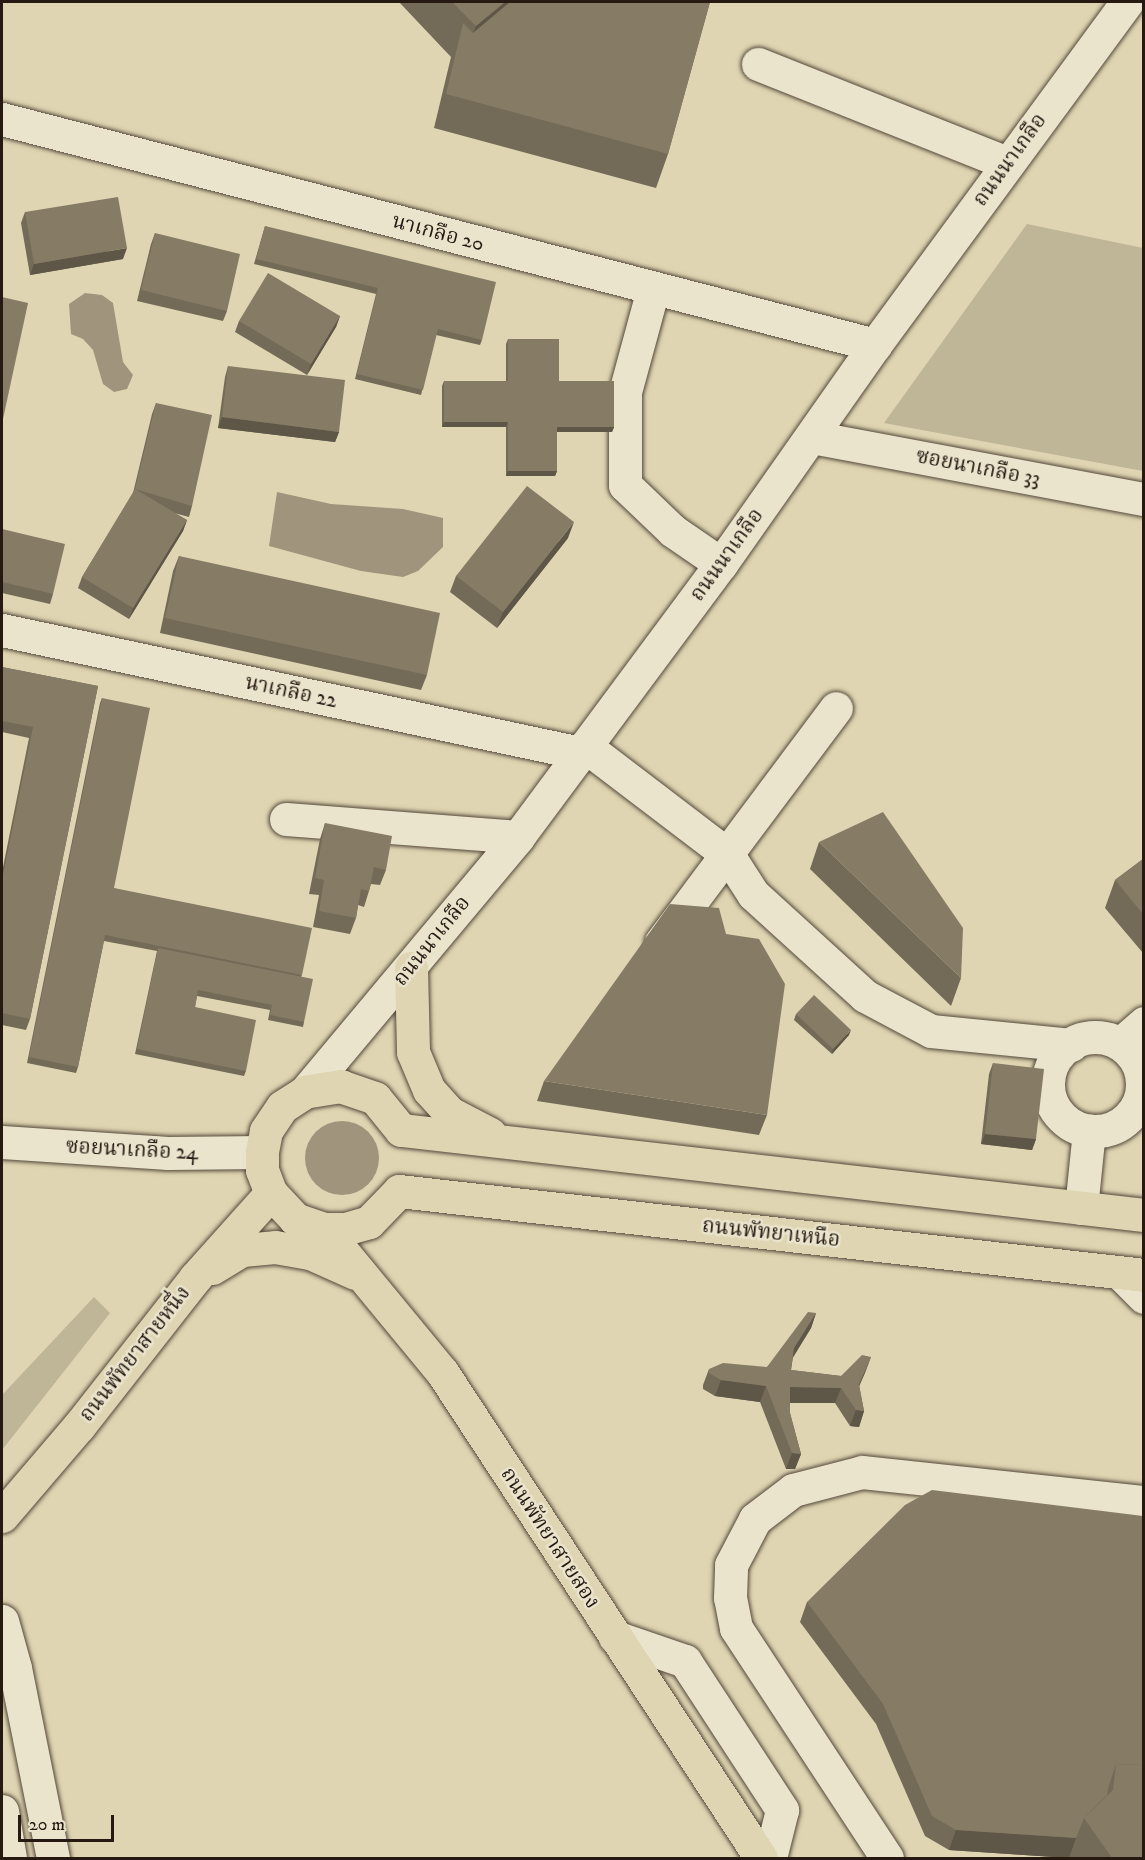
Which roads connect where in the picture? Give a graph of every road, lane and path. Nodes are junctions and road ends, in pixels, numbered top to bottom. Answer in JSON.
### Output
{"nodes":[{"id":1,"x":1127,"y":2,"type":"edge"},
{"id":2,"x":1135,"y":2,"type":"edge"},
{"id":3,"x":1143,"y":3,"type":"edge"},
{"id":4,"x":758,"y":64,"type":"dead end"},
{"id":5,"x":2,"y":119,"type":"edge"},
{"id":6,"x":1007,"y":163,"type":"junction"},
{"id":7,"x":653,"y":289,"type":"junction"},
{"id":8,"x":875,"y":345,"type":"junction"},
{"id":9,"x":812,"y":437,"type":"junction"},
{"id":10,"x":1143,"y":499,"type":"edge"},
{"id":11,"x":721,"y":564,"type":"junction"},
{"id":12,"x":2,"y":630,"type":"edge"},
{"id":13,"x":836,"y":708,"type":"dead end"},
{"id":14,"x":582,"y":749,"type":"junction"},
{"id":15,"x":286,"y":819,"type":"dead end"},
{"id":16,"x":518,"y":837,"type":"junction"},
{"id":17,"x":728,"y":855,"type":"junction"},
{"id":18,"x":645,"y":962,"type":"edge"},
{"id":19,"x":411,"y":968,"type":"junction"},
{"id":20,"x":1132,"y":1033,"type":"edge"},
{"id":21,"x":1071,"y":1045,"type":"junction"},
{"id":22,"x":305,"y":1092,"type":"junction"},
{"id":23,"x":1089,"y":1130,"type":"junction"},
{"id":24,"x":2,"y":1142,"type":"edge"},
{"id":25,"x":505,"y":1142,"type":"junction"},
{"id":26,"x":262,"y":1152,"type":"junction"},
{"id":27,"x":271,"y":1193,"type":"junction"},
{"id":28,"x":1081,"y":1208,"type":"junction"},
{"id":29,"x":1143,"y":1215,"type":"edge"},
{"id":30,"x":324,"y":1230,"type":"junction"},
{"id":31,"x":1132,"y":1274,"type":"edge"},
{"id":32,"x":362,"y":1275,"type":"junction"},
{"id":33,"x":195,"y":1278,"type":"junction"},
{"id":34,"x":1143,"y":1297,"type":"edge"},
{"id":35,"x":1143,"y":1502,"type":"edge"},
{"id":36,"x":2,"y":1516,"type":"edge"},
{"id":37,"x":2,"y":1620,"type":"edge"},
{"id":38,"x":615,"y":1637,"type":"junction"},
{"id":39,"x":2,"y":1811,"type":"edge"},
{"id":40,"x":10,"y":1858,"type":"edge"},
{"id":41,"x":53,"y":1858,"type":"edge"},
{"id":42,"x":761,"y":1858,"type":"edge"},
{"id":43,"x":770,"y":1858,"type":"edge"},
{"id":44,"x":887,"y":1858,"type":"edge"}],
"edges":[{"from":1,"to":6,"type":"street","name":"ถนนนาเกลือ"},
{"from":2,"to":3,"type":"street"},
{"from":4,"to":6,"type":"street"},
{"from":5,"to":7,"type":"street","name":"นาเกลือ 20"},
{"from":6,"to":8,"type":"street","name":"ถนนนาเกลือ"},
{"from":7,"to":8,"type":"street","name":"นาเกลือ 20"},
{"from":7,"to":11,"type":"street"},
{"from":8,"to":9,"type":"street","name":"ถนนนาเกลือ"},
{"from":9,"to":10,"type":"street","name":"ซอยนาเกลือ 33"},
{"from":9,"to":11,"type":"street","name":"ถนนนาเกลือ"},
{"from":11,"to":14,"type":"street","name":"ถนนนาเกลือ"},
{"from":12,"to":14,"type":"street","name":"นาเกลือ 22"},
{"from":13,"to":17,"type":"street"},
{"from":14,"to":16,"type":"street","name":"ถนนนาเกลือ"},
{"from":14,"to":17,"type":"street"},
{"from":15,"to":16,"type":"street"},
{"from":16,"to":19,"type":"street","name":"ถนนนาเกลือ"},
{"from":17,"to":18,"type":"street"},
{"from":17,"to":21,"type":"street"},
{"from":19,"to":22,"type":"street","name":"ถนนนาเกลือ"},
{"from":19,"to":25,"type":"main road"},
{"from":20,"to":21,"type":"street"},
{"from":20,"to":23,"type":"street"},
{"from":21,"to":23,"type":"street"},
{"from":22,"to":25,"type":"main road"},
{"from":22,"to":26,"type":"main road"},
{"from":23,"to":28,"type":"street"},
{"from":24,"to":26,"type":"street","name":"ซอยนาเกลือ 24"},
{"from":25,"to":28,"type":"main road"},
{"from":26,"to":27,"type":"main road"},
{"from":27,"to":30,"type":"main road"},
{"from":27,"to":33,"type":"main road","name":"ถนนพัทยาสายหนึ่ง"},
{"from":28,"to":29,"type":"main road"},
{"from":30,"to":31,"type":"main road","name":"ถนนพัทยาเหนือ"},
{"from":30,"to":32,"type":"main road","name":"ถนนพัทยาสายสอง"},
{"from":31,"to":34,"type":"street"},
{"from":32,"to":33,"type":"main road"},
{"from":32,"to":38,"type":"main road","name":"ถนนพัทยาสายสอง"},
{"from":33,"to":36,"type":"main road","name":"ถนนพัทยาสายหนึ่ง"},
{"from":35,"to":44,"type":"street"},
{"from":37,"to":41,"type":"street"},
{"from":38,"to":42,"type":"main road","name":"ถนนพัทยาสายสอง"},
{"from":38,"to":43,"type":"street"},
{"from":39,"to":40,"type":"street"}]}
